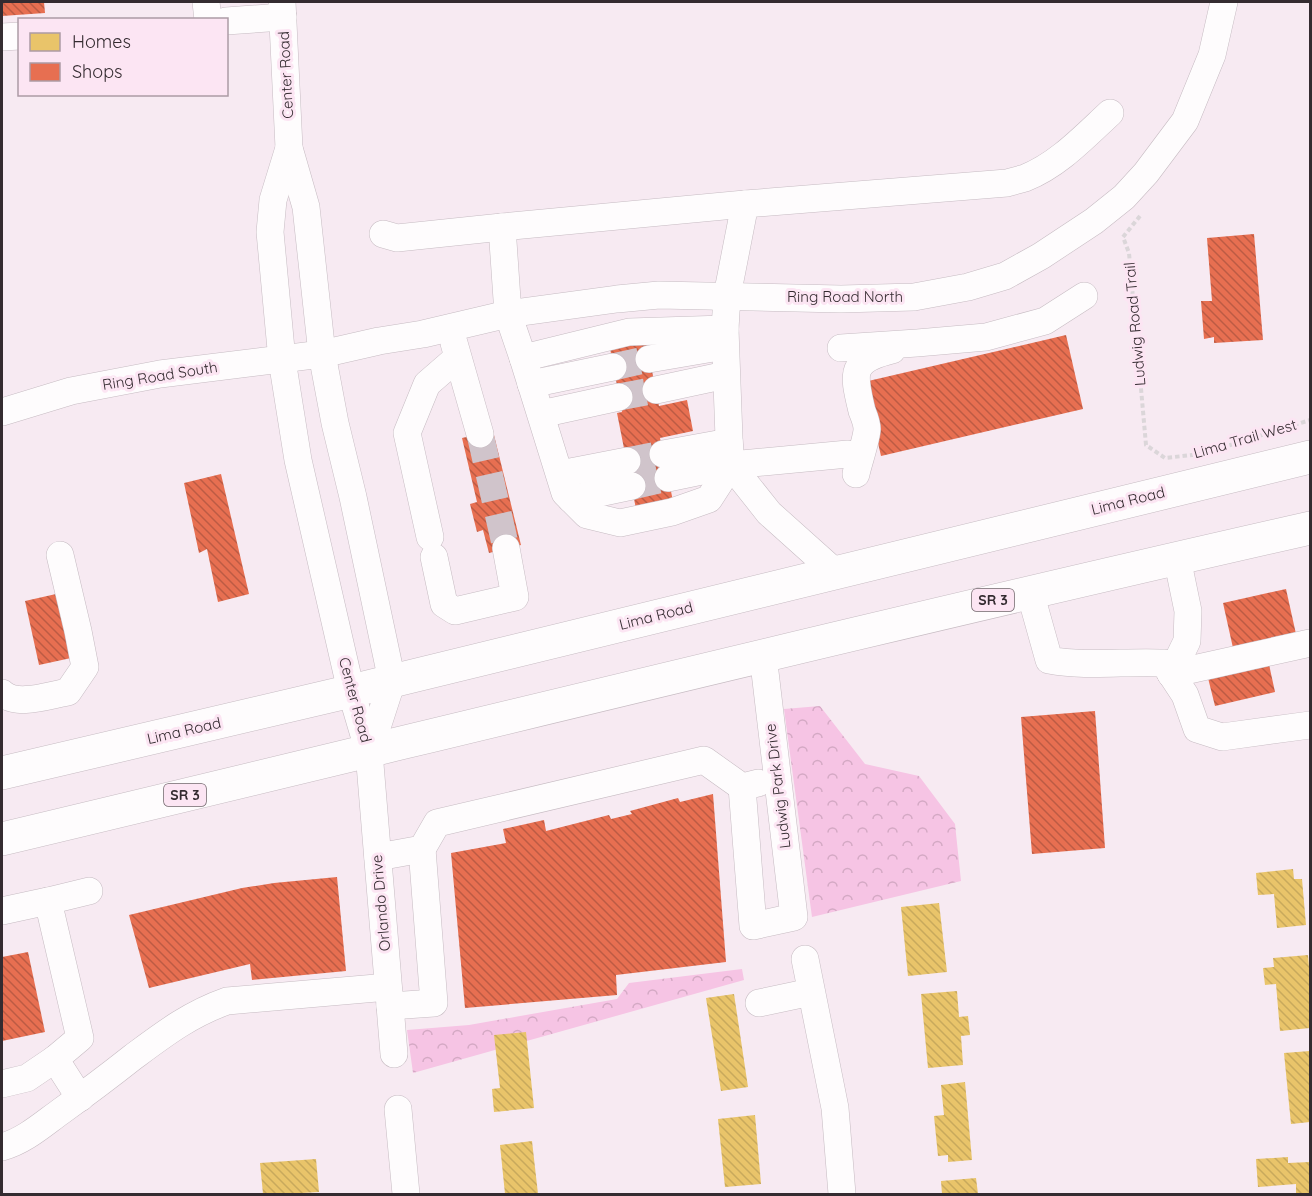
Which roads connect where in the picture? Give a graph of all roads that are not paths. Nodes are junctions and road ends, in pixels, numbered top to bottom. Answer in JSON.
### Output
{"nodes":[{"id":1,"x":206,"y":2,"type":"edge"},
{"id":2,"x":1224,"y":2,"type":"edge"},
{"id":3,"x":283,"y":9,"type":"edge"},
{"id":4,"x":208,"y":18,"type":"edge"},
{"id":5,"x":228,"y":21,"type":"edge"},
{"id":6,"x":18,"y":36,"type":"edge"},
{"id":7,"x":2,"y":37,"type":"edge"},
{"id":8,"x":1110,"y":113,"type":"dead end"},
{"id":9,"x":289,"y":148,"type":"junction"},
{"id":10,"x":745,"y":204,"type":"junction"},
{"id":11,"x":502,"y":227,"type":"junction"},
{"id":12,"x":383,"y":234,"type":"dead end"},
{"id":13,"x":726,"y":296,"type":"junction"},
{"id":14,"x":1084,"y":296,"type":"dead end"},
{"id":15,"x":508,"y":314,"type":"junction"},
{"id":16,"x":450,"y":328,"type":"junction"},
{"id":17,"x":725,"y":338,"type":"junction"},
{"id":18,"x":916,"y":343,"type":"junction"},
{"id":19,"x":841,"y":348,"type":"dead end"},
{"id":20,"x":322,"y":354,"type":"junction"},
{"id":21,"x":457,"y":358,"type":"junction"},
{"id":22,"x":523,"y":358,"type":"junction"},
{"id":23,"x":650,"y":359,"type":"tunnel mouth"},
{"id":24,"x":282,"y":360,"type":"junction"},
{"id":25,"x":613,"y":367,"type":"tunnel mouth"},
{"id":26,"x":726,"y":375,"type":"junction"},
{"id":27,"x":531,"y":384,"type":"junction"},
{"id":28,"x":656,"y":390,"type":"tunnel mouth"},
{"id":29,"x":619,"y":398,"type":"tunnel mouth"},
{"id":30,"x":2,"y":412,"type":"edge"},
{"id":31,"x":541,"y":414,"type":"junction"},
{"id":32,"x":480,"y":434,"type":"tunnel mouth"},
{"id":33,"x":730,"y":454,"type":"junction"},
{"id":34,"x":1311,"y":457,"type":"edge"},
{"id":35,"x":666,"y":466,"type":"tunnel mouth"},
{"id":36,"x":560,"y":474,"type":"junction"},
{"id":37,"x":571,"y":499,"type":"junction"},
{"id":38,"x":1311,"y":528,"type":"edge"},
{"id":39,"x":506,"y":548,"type":"tunnel mouth"},
{"id":40,"x":60,"y":555,"type":"dead end"},
{"id":41,"x":1177,"y":558,"type":"junction"},
{"id":42,"x":836,"y":573,"type":"junction"},
{"id":43,"x":1030,"y":592,"type":"junction"},
{"id":44,"x":1311,"y":643,"type":"edge"},
{"id":45,"x":763,"y":655,"type":"junction"},
{"id":46,"x":1171,"y":674,"type":"junction"},
{"id":47,"x":392,"y":681,"type":"junction"},
{"id":48,"x":351,"y":691,"type":"junction"},
{"id":49,"x":2,"y":693,"type":"edge"},
{"id":50,"x":1311,"y":725,"type":"edge"},
{"id":51,"x":369,"y":752,"type":"junction"},
{"id":52,"x":2,"y":773,"type":"edge"},
{"id":53,"x":777,"y":778,"type":"junction"},
{"id":54,"x":742,"y":787,"type":"junction"},
{"id":55,"x":2,"y":839,"type":"edge"},
{"id":56,"x":422,"y":849,"type":"junction"},
{"id":57,"x":378,"y":857,"type":"junction"},
{"id":58,"x":89,"y":891,"type":"dead end"},
{"id":59,"x":48,"y":901,"type":"junction"},
{"id":60,"x":2,"y":911,"type":"edge"},
{"id":61,"x":805,"y":959,"type":"dead end"},
{"id":62,"x":811,"y":992,"type":"junction"},
{"id":63,"x":389,"y":997,"type":"junction"},
{"id":64,"x":759,"y":1003,"type":"dead end"},
{"id":65,"x":394,"y":1054,"type":"dead end"},
{"id":66,"x":55,"y":1059,"type":"junction"},
{"id":67,"x":2,"y":1084,"type":"edge"},
{"id":68,"x":80,"y":1098,"type":"junction"},
{"id":69,"x":398,"y":1109,"type":"dead end"},
{"id":70,"x":2,"y":1147,"type":"edge"},
{"id":71,"x":406,"y":1194,"type":"edge"},
{"id":72,"x":842,"y":1194,"type":"edge"}],
"edges":[{"from":1,"to":4,"type":"street"},
{"from":2,"to":13,"type":"street","name":"Ring Road North"},
{"from":3,"to":5,"type":"street"},
{"from":3,"to":9,"type":"street","name":"Center Road"},
{"from":6,"to":7,"type":"street"},
{"from":8,"to":10,"type":"street"},
{"from":9,"to":20,"type":"street","name":"Center Road"},
{"from":9,"to":24,"type":"street","name":"Center Road"},
{"from":10,"to":11,"type":"street"},
{"from":10,"to":13,"type":"street"},
{"from":11,"to":12,"type":"street"},
{"from":11,"to":15,"type":"street"},
{"from":13,"to":15,"type":"street","name":"Ring Road North"},
{"from":13,"to":17,"type":"street"},
{"from":14,"to":18,"type":"street"},
{"from":15,"to":16,"type":"street","name":"Ring Road North"},
{"from":15,"to":22,"type":"street"},
{"from":16,"to":20,"type":"street","name":"Ring Road North"},
{"from":16,"to":21,"type":"street"},
{"from":17,"to":22,"type":"street"},
{"from":17,"to":23,"type":"street"},
{"from":17,"to":26,"type":"street"},
{"from":18,"to":19,"type":"street"},
{"from":18,"to":33,"type":"street"},
{"from":20,"to":24,"type":"street","name":"Ring Road South"},
{"from":20,"to":47,"type":"street","name":"Center Road"},
{"from":21,"to":32,"type":"street"},
{"from":21,"to":39,"type":"street"},
{"from":22,"to":27,"type":"street"},
{"from":24,"to":30,"type":"street","name":"Ring Road South"},
{"from":24,"to":48,"type":"street","name":"Center Road"},
{"from":25,"to":27,"type":"street"},
{"from":26,"to":28,"type":"street"},
{"from":26,"to":33,"type":"street"},
{"from":27,"to":31,"type":"street"},
{"from":29,"to":31,"type":"street"},
{"from":31,"to":36,"type":"street"},
{"from":33,"to":35,"type":"street"},
{"from":33,"to":37,"type":"street"},
{"from":33,"to":42,"type":"street"},
{"from":34,"to":42,"type":"highway","name":"Lima Road"},
{"from":36,"to":37,"type":"street"},
{"from":36,"to":37,"type":"street"},
{"from":38,"to":41,"type":"highway","number":"SR 3"},
{"from":40,"to":49,"type":"street"},
{"from":41,"to":43,"type":"highway","number":"SR 3"},
{"from":41,"to":46,"type":"street"},
{"from":42,"to":47,"type":"highway","name":"Lima Road"},
{"from":43,"to":45,"type":"highway","number":"SR 3"},
{"from":43,"to":46,"type":"street"},
{"from":44,"to":46,"type":"street"},
{"from":45,"to":51,"type":"highway","number":"SR 3"},
{"from":45,"to":53,"type":"street","name":"Ludwig Park Drive"},
{"from":46,"to":50,"type":"street"},
{"from":47,"to":48,"type":"highway","name":"Lima Road"},
{"from":47,"to":51,"type":"street","name":"Center Road"},
{"from":48,"to":51,"type":"street","name":"Center Road"},
{"from":48,"to":52,"type":"highway","name":"Lima Road"},
{"from":51,"to":55,"type":"highway","number":"SR 3"},
{"from":51,"to":57,"type":"street","name":"Orlando Drive"},
{"from":53,"to":54,"type":"street"},
{"from":53,"to":54,"type":"street","name":"Ludwig Park Drive"},
{"from":54,"to":56,"type":"street"},
{"from":56,"to":57,"type":"street"},
{"from":56,"to":63,"type":"street"},
{"from":57,"to":63,"type":"street","name":"Orlando Drive"},
{"from":58,"to":59,"type":"street"},
{"from":59,"to":60,"type":"street"},
{"from":59,"to":66,"type":"street"},
{"from":61,"to":62,"type":"street"},
{"from":62,"to":64,"type":"street"},
{"from":62,"to":72,"type":"street"},
{"from":63,"to":65,"type":"street","name":"Orlando Drive"},
{"from":63,"to":68,"type":"street"},
{"from":66,"to":67,"type":"street"},
{"from":66,"to":68,"type":"street"},
{"from":68,"to":70,"type":"street"},
{"from":69,"to":71,"type":"street"}]}
